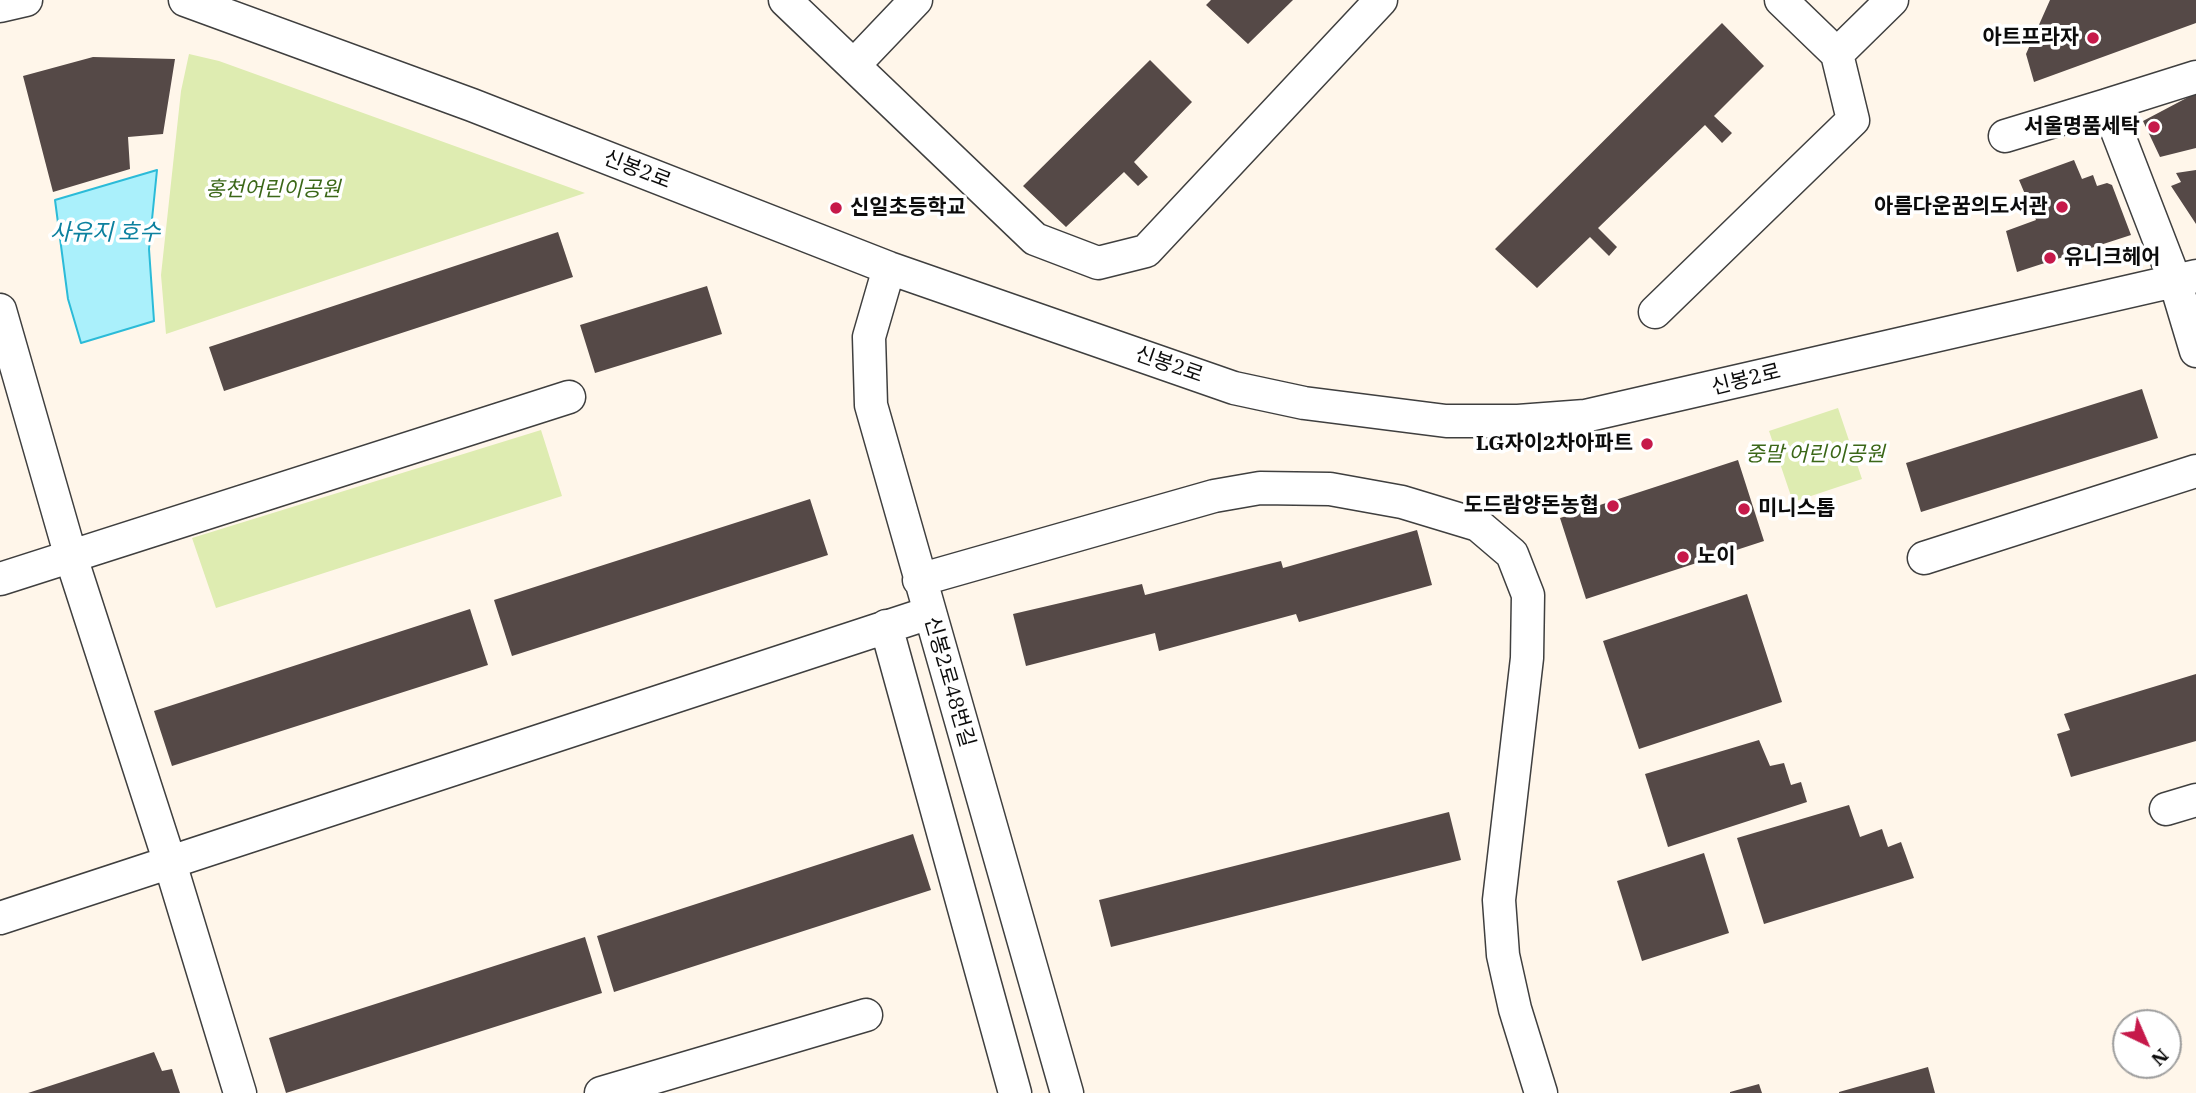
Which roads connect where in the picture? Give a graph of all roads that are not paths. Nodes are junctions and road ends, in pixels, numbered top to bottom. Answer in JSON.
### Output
{"nodes":[{"id":1,"x":26,"y":0,"type":"edge"},
{"id":2,"x":185,"y":0,"type":"edge"},
{"id":3,"x":785,"y":0,"type":"edge"},
{"id":4,"x":916,"y":0,"type":"edge"},
{"id":5,"x":1381,"y":0,"type":"edge"},
{"id":6,"x":1781,"y":0,"type":"edge"},
{"id":7,"x":1892,"y":0,"type":"edge"},
{"id":8,"x":0,"y":6,"type":"edge"},
{"id":9,"x":1838,"y":54,"type":"junction"},
{"id":10,"x":854,"y":65,"type":"junction"},
{"id":11,"x":2196,"y":77,"type":"edge"},
{"id":12,"x":2107,"y":105,"type":"junction"},
{"id":13,"x":2005,"y":136,"type":"dead end"},
{"id":14,"x":888,"y":268,"type":"junction"},
{"id":15,"x":2185,"y":278,"type":"edge"},
{"id":16,"x":0,"y":310,"type":"edge"},
{"id":17,"x":1655,"y":312,"type":"dead end"},
{"id":18,"x":2196,"y":351,"type":"edge"},
{"id":19,"x":569,"y":397,"type":"dead end"},
{"id":20,"x":2196,"y":471,"type":"edge"},
{"id":21,"x":71,"y":556,"type":"junction"},
{"id":22,"x":1924,"y":558,"type":"dead end"},
{"id":23,"x":0,"y":579,"type":"edge"},
{"id":24,"x":919,"y":580,"type":"junction"},
{"id":25,"x":929,"y":613,"type":"junction"},
{"id":26,"x":887,"y":626,"type":"junction"},
{"id":27,"x":2196,"y":800,"type":"edge"},
{"id":28,"x":2166,"y":809,"type":"dead end"},
{"id":29,"x":170,"y":863,"type":"junction"},
{"id":30,"x":0,"y":918,"type":"edge"},
{"id":31,"x":866,"y":1015,"type":"dead end"},
{"id":32,"x":240,"y":1093,"type":"edge"},
{"id":33,"x":601,"y":1093,"type":"edge"},
{"id":34,"x":1015,"y":1093,"type":"edge"},
{"id":35,"x":1067,"y":1093,"type":"edge"},
{"id":36,"x":1541,"y":1093,"type":"edge"}],
"edges":[{"from":1,"to":8,"type":"street"},
{"from":2,"to":14,"type":"street","name":"신봉2로"},
{"from":3,"to":10,"type":"street"},
{"from":4,"to":10,"type":"street"},
{"from":5,"to":10,"type":"street"},
{"from":6,"to":9,"type":"street"},
{"from":7,"to":9,"type":"street"},
{"from":9,"to":17,"type":"street"},
{"from":11,"to":12,"type":"street"},
{"from":12,"to":13,"type":"street"},
{"from":12,"to":15,"type":"street"},
{"from":14,"to":15,"type":"street","name":"신봉2로"},
{"from":14,"to":24,"type":"street","name":"신봉2로48번길"},
{"from":15,"to":18,"type":"street"},
{"from":16,"to":21,"type":"street"},
{"from":19,"to":21,"type":"street"},
{"from":20,"to":22,"type":"street"},
{"from":21,"to":23,"type":"street"},
{"from":21,"to":29,"type":"street"},
{"from":24,"to":25,"type":"street","name":"신봉2로48번길"},
{"from":24,"to":36,"type":"street"},
{"from":25,"to":26,"type":"street"},
{"from":25,"to":35,"type":"street","name":"신봉2로48번길"},
{"from":26,"to":29,"type":"street"},
{"from":26,"to":34,"type":"street"},
{"from":27,"to":28,"type":"street"},
{"from":29,"to":30,"type":"street"},
{"from":29,"to":32,"type":"street"},
{"from":31,"to":33,"type":"street"}]}
